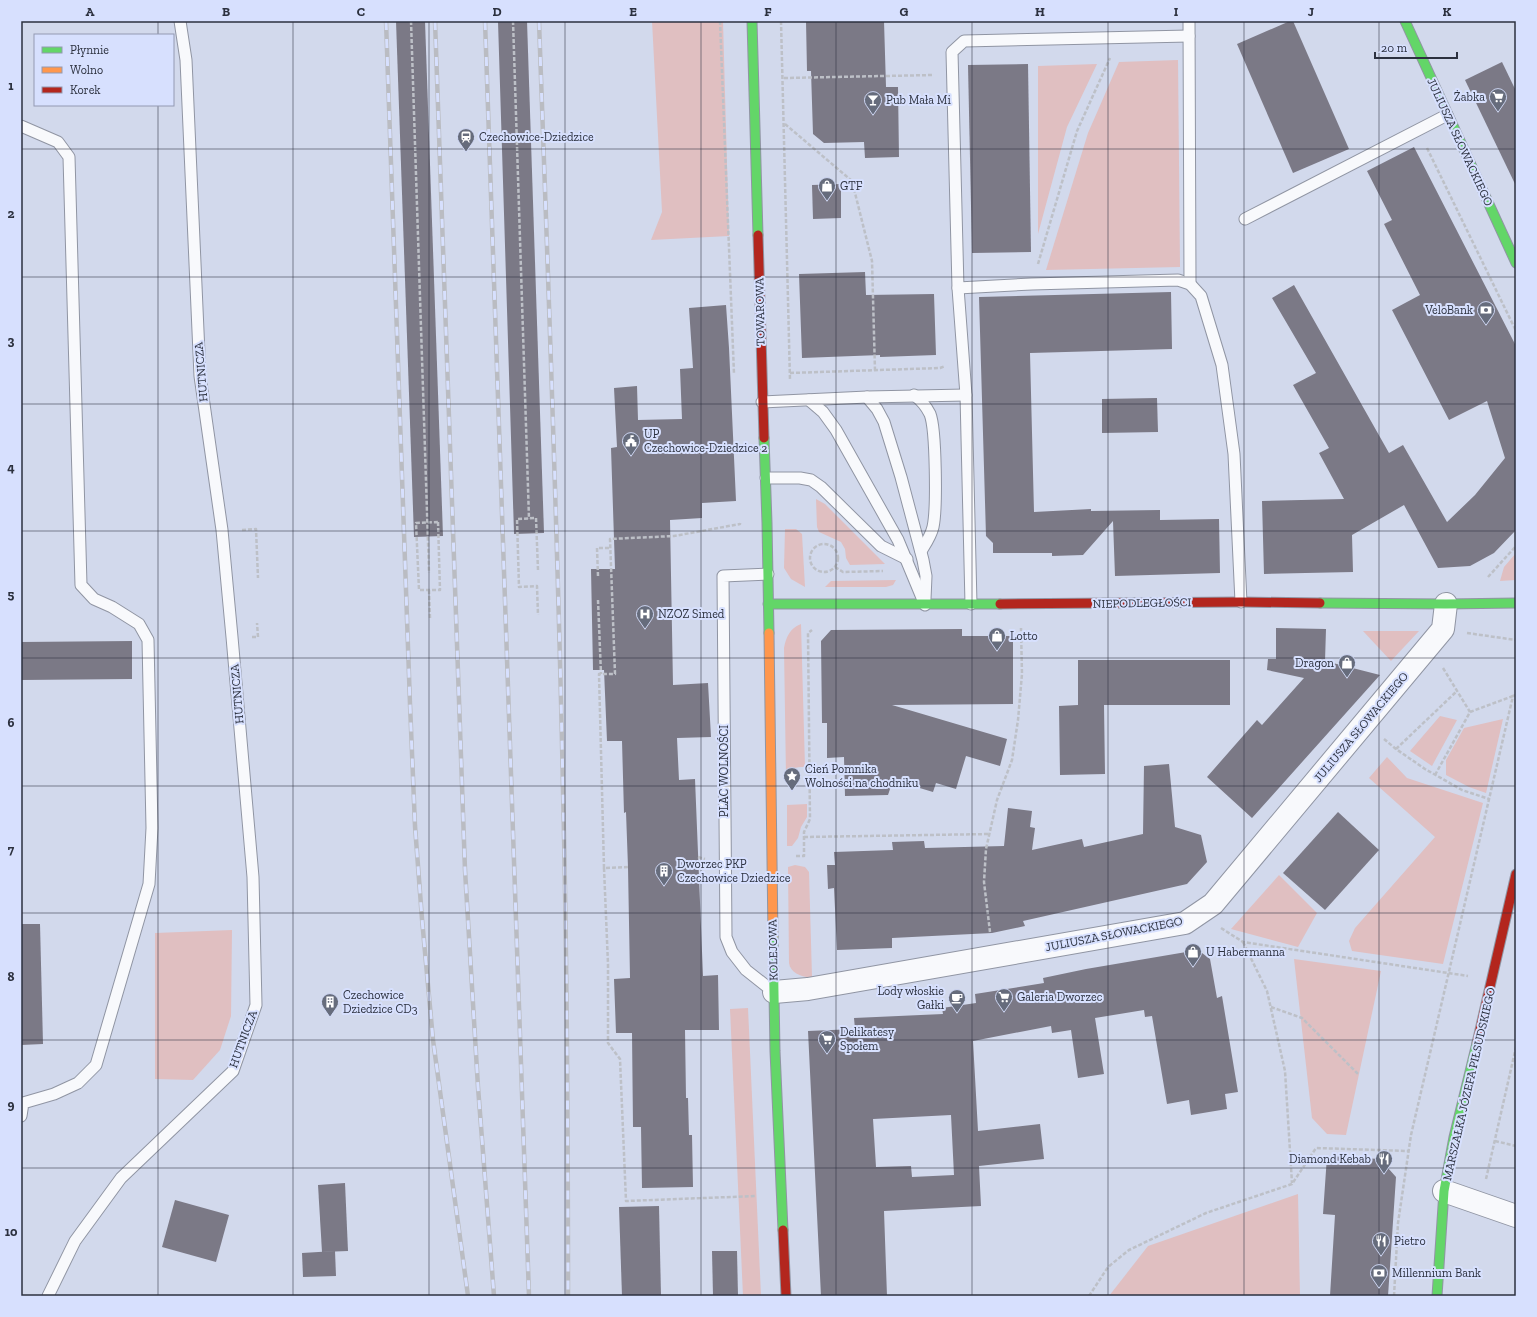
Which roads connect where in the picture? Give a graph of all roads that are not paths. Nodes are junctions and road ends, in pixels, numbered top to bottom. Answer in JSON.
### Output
{"nodes":[{"id":1,"x":180,"y":21,"type":"edge"},
{"id":2,"x":752,"y":21,"type":"edge"},
{"id":3,"x":1189,"y":21,"type":"edge"},
{"id":4,"x":1405,"y":21,"type":"edge"},
{"id":5,"x":1189,"y":36,"type":"junction"},
{"id":6,"x":1447,"y":116,"type":"junction"},
{"id":7,"x":21,"y":126,"type":"edge"},
{"id":8,"x":1245,"y":219,"type":"dead end"},
{"id":9,"x":1516,"y":263,"type":"edge"},
{"id":10,"x":1190,"y":284,"type":"junction"},
{"id":11,"x":958,"y":288,"type":"junction"},
{"id":12,"x":914,"y":395,"type":"junction"},
{"id":13,"x":966,"y":395,"type":"junction"},
{"id":14,"x":867,"y":397,"type":"junction"},
{"id":15,"x":809,"y":400,"type":"junction"},
{"id":16,"x":762,"y":402,"type":"junction"},
{"id":17,"x":766,"y":478,"type":"junction"},
{"id":18,"x":921,"y":551,"type":"junction"},
{"id":19,"x":907,"y":559,"type":"junction"},
{"id":20,"x":768,"y":574,"type":"junction"},
{"id":21,"x":1241,"y":602,"type":"junction"},
{"id":22,"x":1516,"y":603,"type":"edge"},
{"id":23,"x":768,"y":604,"type":"junction"},
{"id":24,"x":971,"y":604,"type":"junction"},
{"id":25,"x":1446,"y":604,"type":"junction"},
{"id":26,"x":925,"y":605,"type":"junction"},
{"id":27,"x":1516,"y":874,"type":"edge"},
{"id":28,"x":774,"y":992,"type":"junction"},
{"id":29,"x":21,"y":1116,"type":"edge"},
{"id":30,"x":1444,"y":1191,"type":"junction"},
{"id":31,"x":1516,"y":1216,"type":"edge"},
{"id":32,"x":48,"y":1296,"type":"edge"},
{"id":33,"x":786,"y":1296,"type":"edge"},
{"id":34,"x":1437,"y":1296,"type":"edge"}],
"edges":[{"from":1,"to":32,"type":"lane","name":"HUTNICZA"},
{"from":2,"to":16,"type":"street","name":"TOWAROWA"},
{"from":3,"to":5,"type":"lane"},
{"from":4,"to":6,"type":"street","name":"JULIUSZA SŁOWACKIEGO"},
{"from":5,"to":10,"type":"lane"},
{"from":5,"to":11,"type":"lane"},
{"from":6,"to":8,"type":"lane"},
{"from":6,"to":9,"type":"street","name":"JULIUSZA SŁOWACKIEGO"},
{"from":7,"to":29,"type":"lane"},
{"from":10,"to":11,"type":"lane"},
{"from":10,"to":21,"type":"lane"},
{"from":11,"to":13,"type":"lane"},
{"from":12,"to":13,"type":"lane"},
{"from":12,"to":14,"type":"lane"},
{"from":12,"to":18,"type":"lane"},
{"from":13,"to":24,"type":"lane"},
{"from":14,"to":15,"type":"lane"},
{"from":14,"to":18,"type":"lane"},
{"from":15,"to":16,"type":"lane"},
{"from":15,"to":19,"type":"lane"},
{"from":16,"to":17,"type":"street","name":"TOWAROWA"},
{"from":17,"to":19,"type":"lane"},
{"from":17,"to":20,"type":"street","name":"TOWAROWA"},
{"from":18,"to":26,"type":"lane"},
{"from":19,"to":26,"type":"lane"},
{"from":20,"to":23,"type":"street","name":"TOWAROWA"},
{"from":20,"to":28,"type":"lane","name":"PLAC WOLNOŚCI"},
{"from":21,"to":24,"type":"street","name":"NIEPODLEGŁOŚCI"},
{"from":21,"to":25,"type":"street","name":"NIEPODLEGŁOŚCI"},
{"from":22,"to":25,"type":"street","name":"NIEPODLEGŁOŚCI"},
{"from":23,"to":26,"type":"street","name":"NIEPODLEGŁOŚCI"},
{"from":23,"to":28,"type":"street","name":"KOLEJOWA"},
{"from":24,"to":26,"type":"street","name":"NIEPODLEGŁOŚCI"},
{"from":25,"to":28,"type":"street","name":"JULIUSZA SŁOWACKIEGO"},
{"from":27,"to":30,"type":"street","name":"MARSZAŁKA JÓZEFA PIŁSUDSKIEGO"},
{"from":28,"to":33,"type":"street","name":"KOLEJOWA"},
{"from":30,"to":31,"type":"street"},
{"from":30,"to":34,"type":"street","name":"MARSZAŁKA JÓZEFA PIŁSUDSKIEGO"}]}
